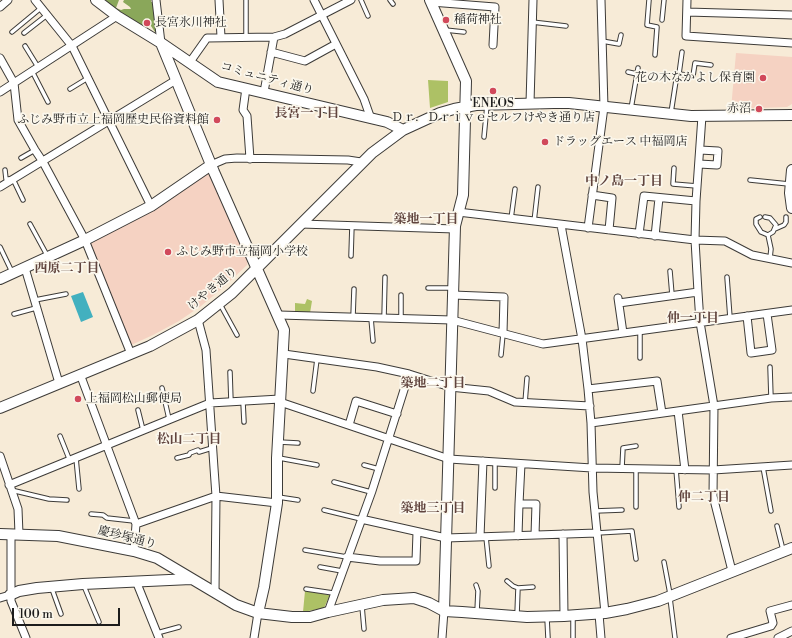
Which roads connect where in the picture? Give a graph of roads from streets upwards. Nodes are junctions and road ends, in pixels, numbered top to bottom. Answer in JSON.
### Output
{"nodes":[{"id":1,"x":8,"y":0,"type":"edge"},
{"id":2,"x":35,"y":0,"type":"edge"},
{"id":3,"x":96,"y":0,"type":"edge"},
{"id":4,"x":156,"y":0,"type":"edge"},
{"id":5,"x":219,"y":0,"type":"edge"},
{"id":6,"x":314,"y":0,"type":"edge"},
{"id":7,"x":351,"y":0,"type":"edge"},
{"id":8,"x":532,"y":0,"type":"edge"},
{"id":9,"x":601,"y":0,"type":"edge"},
{"id":10,"x":687,"y":0,"type":"edge"},
{"id":11,"x":430,"y":1,"type":"edge"},
{"id":12,"x":480,"y":3,"type":"edge"},
{"id":13,"x":0,"y":7,"type":"edge"},
{"id":14,"x":687,"y":12,"type":"junction"},
{"id":15,"x":321,"y":15,"type":"junction"},
{"id":16,"x":792,"y":15,"type":"edge"},
{"id":17,"x":117,"y":16,"type":"junction"},
{"id":18,"x":221,"y":37,"type":"junction"},
{"id":19,"x":274,"y":38,"type":"junction"},
{"id":20,"x":161,"y":43,"type":"junction"},
{"id":21,"x":792,"y":43,"type":"edge"},
{"id":22,"x":336,"y":44,"type":"junction"},
{"id":23,"x":493,"y":45,"type":"dead end"},
{"id":24,"x":72,"y":46,"type":"junction"},
{"id":25,"x":271,"y":52,"type":"junction"},
{"id":26,"x":0,"y":58,"type":"edge"},
{"id":27,"x":190,"y":62,"type":"junction"},
{"id":28,"x":176,"y":80,"type":"junction"},
{"id":29,"x":14,"y":83,"type":"junction"},
{"id":30,"x":246,"y":88,"type":"junction"},
{"id":31,"x":0,"y":92,"type":"edge"},
{"id":32,"x":264,"y":92,"type":"junction"},
{"id":33,"x":530,"y":103,"type":"junction"},
{"id":34,"x":466,"y":106,"type":"junction"},
{"id":35,"x":604,"y":107,"type":"junction"},
{"id":36,"x":792,"y":115,"type":"edge"},
{"id":37,"x":702,"y":116,"type":"junction"},
{"id":38,"x":371,"y":119,"type":"junction"},
{"id":39,"x":109,"y":120,"type":"junction"},
{"id":40,"x":403,"y":130,"type":"junction"},
{"id":41,"x":700,"y":150,"type":"junction"},
{"id":42,"x":250,"y":159,"type":"junction"},
{"id":43,"x":43,"y":162,"type":"junction"},
{"id":44,"x":361,"y":162,"type":"junction"},
{"id":45,"x":699,"y":164,"type":"junction"},
{"id":46,"x":211,"y":165,"type":"junction"},
{"id":47,"x":792,"y":170,"type":"edge"},
{"id":48,"x":0,"y":187,"type":"edge"},
{"id":49,"x":592,"y":195,"type":"junction"},
{"id":50,"x":659,"y":198,"type":"junction"},
{"id":51,"x":696,"y":201,"type":"junction"},
{"id":52,"x":151,"y":206,"type":"junction"},
{"id":53,"x":792,"y":208,"type":"edge"},
{"id":54,"x":458,"y":212,"type":"junction"},
{"id":55,"x":301,"y":224,"type":"junction"},
{"id":56,"x":561,"y":225,"type":"junction"},
{"id":57,"x":588,"y":228,"type":"junction"},
{"id":58,"x":455,"y":229,"type":"junction"},
{"id":59,"x":609,"y":230,"type":"junction"},
{"id":60,"x":639,"y":234,"type":"junction"},
{"id":61,"x":656,"y":236,"type":"junction"},
{"id":62,"x":85,"y":240,"type":"junction"},
{"id":63,"x":695,"y":240,"type":"junction"},
{"id":64,"x":792,"y":262,"type":"edge"},
{"id":65,"x":25,"y":268,"type":"junction"},
{"id":66,"x":256,"y":268,"type":"junction"},
{"id":67,"x":0,"y":279,"type":"edge"},
{"id":68,"x":453,"y":292,"type":"junction"},
{"id":69,"x":698,"y":292,"type":"junction"},
{"id":70,"x":792,"y":310,"type":"edge"},
{"id":71,"x":767,"y":314,"type":"junction"},
{"id":72,"x":279,"y":315,"type":"junction"},
{"id":73,"x":747,"y":316,"type":"junction"},
{"id":74,"x":198,"y":320,"type":"junction"},
{"id":75,"x":452,"y":320,"type":"junction"},
{"id":76,"x":700,"y":322,"type":"junction"},
{"id":77,"x":503,"y":333,"type":"junction"},
{"id":78,"x":622,"y":333,"type":"junction"},
{"id":79,"x":582,"y":339,"type":"junction"},
{"id":80,"x":130,"y":354,"type":"junction"},
{"id":81,"x":284,"y":354,"type":"junction"},
{"id":82,"x":80,"y":374,"type":"junction"},
{"id":83,"x":409,"y":374,"type":"junction"},
{"id":84,"x":58,"y":383,"type":"junction"},
{"id":85,"x":450,"y":387,"type":"junction"},
{"id":86,"x":588,"y":388,"type":"junction"},
{"id":87,"x":792,"y":397,"type":"edge"},
{"id":88,"x":280,"y":401,"type":"junction"},
{"id":89,"x":210,"y":403,"type":"junction"},
{"id":90,"x":590,"y":406,"type":"junction"},
{"id":91,"x":714,"y":406,"type":"junction"},
{"id":92,"x":0,"y":408,"type":"edge"},
{"id":93,"x":678,"y":411,"type":"junction"},
{"id":94,"x":662,"y":413,"type":"junction"},
{"id":95,"x":397,"y":414,"type":"junction"},
{"id":96,"x":591,"y":423,"type":"junction"},
{"id":97,"x":349,"y":425,"type":"junction"},
{"id":98,"x":389,"y":439,"type":"junction"},
{"id":99,"x":107,"y":446,"type":"junction"},
{"id":100,"x":0,"y":456,"type":"edge"},
{"id":101,"x":449,"y":459,"type":"junction"},
{"id":102,"x":483,"y":461,"type":"junction"},
{"id":103,"x":520,"y":464,"type":"junction"},
{"id":104,"x":792,"y":465,"type":"edge"},
{"id":105,"x":592,"y":468,"type":"junction"},
{"id":106,"x":685,"y":470,"type":"junction"},
{"id":107,"x":714,"y":470,"type":"junction"},
{"id":108,"x":3,"y":477,"type":"edge"},
{"id":109,"x":10,"y":488,"type":"junction"},
{"id":110,"x":216,"y":496,"type":"junction"},
{"id":111,"x":277,"y":500,"type":"junction"},
{"id":112,"x":519,"y":504,"type":"junction"},
{"id":113,"x":362,"y":519,"type":"junction"},
{"id":114,"x":135,"y":523,"type":"junction"},
{"id":115,"x":417,"y":532,"type":"junction"},
{"id":116,"x":0,"y":534,"type":"edge"},
{"id":117,"x":15,"y":534,"type":"junction"},
{"id":118,"x":563,"y":534,"type":"junction"},
{"id":119,"x":597,"y":534,"type":"junction"},
{"id":120,"x":535,"y":535,"type":"junction"},
{"id":121,"x":518,"y":536,"type":"junction"},
{"id":122,"x":483,"y":537,"type":"junction"},
{"id":123,"x":446,"y":538,"type":"junction"},
{"id":124,"x":788,"y":550,"type":"edge"},
{"id":125,"x":134,"y":551,"type":"junction"},
{"id":126,"x":347,"y":557,"type":"junction"},
{"id":127,"x":732,"y":571,"type":"junction"},
{"id":128,"x":191,"y":579,"type":"junction"},
{"id":129,"x":136,"y":581,"type":"junction"},
{"id":130,"x":215,"y":592,"type":"junction"},
{"id":131,"x":10,"y":595,"type":"junction"},
{"id":132,"x":0,"y":598,"type":"edge"},
{"id":133,"x":792,"y":604,"type":"edge"},
{"id":134,"x":444,"y":611,"type":"junction"},
{"id":135,"x":328,"y":612,"type":"junction"},
{"id":136,"x":258,"y":613,"type":"junction"},
{"id":137,"x":602,"y":614,"type":"junction"},
{"id":138,"x":568,"y":616,"type":"junction"},
{"id":139,"x":792,"y":631,"type":"edge"},
{"id":140,"x":158,"y":635,"type":"edge"},
{"id":141,"x":26,"y":638,"type":"edge"},
{"id":142,"x":254,"y":638,"type":"edge"},
{"id":143,"x":442,"y":638,"type":"edge"},
{"id":144,"x":601,"y":638,"type":"edge"},
{"id":145,"x":731,"y":638,"type":"edge"},
{"id":146,"x":778,"y":638,"type":"edge"}],
"edges":[{"from":1,"to":13,"type":"street"},
{"from":2,"to":24,"type":"street"},
{"from":3,"to":17,"type":"street","name":"コミュニティ通り"},
{"from":4,"to":20,"type":"street"},
{"from":5,"to":18,"type":"street"},
{"from":6,"to":15,"type":"street"},
{"from":7,"to":15,"type":"street"},
{"from":8,"to":33,"type":"street"},
{"from":9,"to":35,"type":"street"},
{"from":10,"to":14,"type":"street"},
{"from":11,"to":12,"type":"street"},
{"from":11,"to":34,"type":"street"},
{"from":12,"to":23,"type":"street"},
{"from":14,"to":16,"type":"street"},
{"from":14,"to":21,"type":"street"},
{"from":15,"to":19,"type":"street"},
{"from":15,"to":22,"type":"street"},
{"from":17,"to":20,"type":"street","name":"コミュニティ通り"},
{"from":17,"to":24,"type":"street"},
{"from":18,"to":19,"type":"street"},
{"from":18,"to":27,"type":"street"},
{"from":19,"to":25,"type":"street"},
{"from":20,"to":27,"type":"street","name":"コミュニティ通り"},
{"from":20,"to":28,"type":"street"},
{"from":22,"to":25,"type":"street"},
{"from":22,"to":38,"type":"street"},
{"from":24,"to":29,"type":"street"},
{"from":24,"to":39,"type":"street"},
{"from":25,"to":32,"type":"street"},
{"from":26,"to":29,"type":"street"},
{"from":27,"to":30,"type":"street","name":"コミュニティ通り"},
{"from":28,"to":39,"type":"street"},
{"from":28,"to":46,"type":"street"},
{"from":29,"to":31,"type":"street"},
{"from":29,"to":43,"type":"street"},
{"from":30,"to":32,"type":"street","name":"コミュニティ通り"},
{"from":30,"to":42,"type":"street"},
{"from":32,"to":38,"type":"street","name":"コミュニティ通り"},
{"from":33,"to":34,"type":"street","name":"けやき通り"},
{"from":33,"to":35,"type":"street","name":"けやき通り"},
{"from":34,"to":40,"type":"street","name":"けやき通り"},
{"from":34,"to":54,"type":"street"},
{"from":35,"to":37,"type":"street","name":"けやき通り"},
{"from":35,"to":49,"type":"street"},
{"from":36,"to":37,"type":"street","name":"けやき通り"},
{"from":37,"to":41,"type":"street"},
{"from":38,"to":40,"type":"street","name":"コミュニティ通り"},
{"from":39,"to":43,"type":"street"},
{"from":39,"to":52,"type":"street"},
{"from":40,"to":44,"type":"street","name":"けやき通り"},
{"from":41,"to":45,"type":"street"},
{"from":41,"to":45,"type":"street"},
{"from":42,"to":44,"type":"street"},
{"from":42,"to":46,"type":"street"},
{"from":43,"to":48,"type":"street"},
{"from":43,"to":62,"type":"street"},
{"from":44,"to":55,"type":"street","name":"けやき通り"},
{"from":45,"to":51,"type":"street"},
{"from":46,"to":52,"type":"street"},
{"from":46,"to":66,"type":"street"},
{"from":47,"to":53,"type":"street"},
{"from":49,"to":57,"type":"street"},
{"from":49,"to":59,"type":"street"},
{"from":50,"to":51,"type":"street"},
{"from":50,"to":60,"type":"street"},
{"from":50,"to":61,"type":"street"},
{"from":51,"to":63,"type":"street"},
{"from":52,"to":62,"type":"street"},
{"from":54,"to":56,"type":"street"},
{"from":54,"to":58,"type":"street"},
{"from":55,"to":58,"type":"street"},
{"from":55,"to":66,"type":"street","name":"けやき通り"},
{"from":56,"to":57,"type":"street"},
{"from":56,"to":79,"type":"street"},
{"from":57,"to":59,"type":"street"},
{"from":58,"to":68,"type":"street"},
{"from":59,"to":60,"type":"street"},
{"from":60,"to":61,"type":"street"},
{"from":61,"to":63,"type":"street"},
{"from":62,"to":65,"type":"street"},
{"from":62,"to":80,"type":"street"},
{"from":63,"to":64,"type":"street"},
{"from":63,"to":69,"type":"street"},
{"from":65,"to":67,"type":"street"},
{"from":65,"to":84,"type":"street"},
{"from":66,"to":72,"type":"street"},
{"from":66,"to":74,"type":"street","name":"けやき通り"},
{"from":68,"to":75,"type":"street"},
{"from":68,"to":77,"type":"street"},
{"from":69,"to":76,"type":"street"},
{"from":69,"to":78,"type":"street"},
{"from":70,"to":71,"type":"street"},
{"from":71,"to":73,"type":"street"},
{"from":71,"to":73,"type":"street"},
{"from":72,"to":75,"type":"street"},
{"from":72,"to":81,"type":"street"},
{"from":73,"to":76,"type":"street"},
{"from":74,"to":80,"type":"street","name":"けやき通り"},
{"from":74,"to":89,"type":"street"},
{"from":75,"to":77,"type":"street"},
{"from":75,"to":85,"type":"street"},
{"from":76,"to":78,"type":"street"},
{"from":76,"to":91,"type":"street"},
{"from":77,"to":79,"type":"street"},
{"from":78,"to":79,"type":"street"},
{"from":79,"to":86,"type":"street"},
{"from":80,"to":82,"type":"street","name":"けやき通り"},
{"from":81,"to":83,"type":"street"},
{"from":81,"to":88,"type":"street"},
{"from":82,"to":84,"type":"street","name":"けやき通り"},
{"from":82,"to":99,"type":"street"},
{"from":83,"to":85,"type":"street"},
{"from":83,"to":95,"type":"street"},
{"from":84,"to":92,"type":"street","name":"けやき通り"},
{"from":85,"to":90,"type":"street"},
{"from":85,"to":101,"type":"street"},
{"from":86,"to":90,"type":"street"},
{"from":86,"to":94,"type":"street"},
{"from":87,"to":91,"type":"street"},
{"from":88,"to":89,"type":"street"},
{"from":88,"to":97,"type":"street"},
{"from":88,"to":111,"type":"street"},
{"from":89,"to":99,"type":"street"},
{"from":89,"to":110,"type":"street"},
{"from":90,"to":96,"type":"street"},
{"from":91,"to":93,"type":"street"},
{"from":91,"to":107,"type":"street"},
{"from":93,"to":94,"type":"street"},
{"from":93,"to":106,"type":"street"},
{"from":94,"to":96,"type":"street"},
{"from":95,"to":97,"type":"street"},
{"from":95,"to":98,"type":"street"},
{"from":96,"to":105,"type":"street"},
{"from":97,"to":98,"type":"street"},
{"from":98,"to":101,"type":"street"},
{"from":98,"to":113,"type":"street"},
{"from":99,"to":109,"type":"street"},
{"from":99,"to":114,"type":"street"},
{"from":100,"to":108,"type":"street"},
{"from":101,"to":102,"type":"street"},
{"from":101,"to":123,"type":"street"},
{"from":102,"to":103,"type":"street"},
{"from":102,"to":122,"type":"street"},
{"from":103,"to":105,"type":"street"},
{"from":103,"to":112,"type":"street"},
{"from":104,"to":107,"type":"street"},
{"from":105,"to":106,"type":"street"},
{"from":105,"to":119,"type":"street"},
{"from":106,"to":107,"type":"street"},
{"from":107,"to":127,"type":"street"},
{"from":108,"to":109,"type":"street"},
{"from":109,"to":117,"type":"street"},
{"from":110,"to":111,"type":"street"},
{"from":110,"to":114,"type":"street"},
{"from":110,"to":130,"type":"street"},
{"from":111,"to":136,"type":"street"},
{"from":112,"to":120,"type":"street"},
{"from":112,"to":121,"type":"street"},
{"from":113,"to":115,"type":"street"},
{"from":113,"to":126,"type":"street"},
{"from":114,"to":125,"type":"street"},
{"from":115,"to":123,"type":"street"},
{"from":115,"to":126,"type":"street"},
{"from":116,"to":117,"type":"street","name":"慶珍塚通り"},
{"from":117,"to":125,"type":"street","name":"慶珍塚通り"},
{"from":117,"to":131,"type":"street"},
{"from":118,"to":119,"type":"street"},
{"from":118,"to":120,"type":"street"},
{"from":118,"to":138,"type":"street"},
{"from":119,"to":137,"type":"street"},
{"from":120,"to":121,"type":"street"},
{"from":121,"to":122,"type":"street"},
{"from":122,"to":123,"type":"street"},
{"from":123,"to":134,"type":"street"},
{"from":124,"to":127,"type":"street"},
{"from":125,"to":128,"type":"street","name":"慶珍塚通り"},
{"from":126,"to":135,"type":"street"},
{"from":127,"to":137,"type":"street"},
{"from":128,"to":129,"type":"street"},
{"from":128,"to":130,"type":"street","name":"慶珍塚通り"},
{"from":129,"to":131,"type":"street"},
{"from":129,"to":140,"type":"street"},
{"from":130,"to":136,"type":"street","name":"慶珍塚通り"},
{"from":131,"to":132,"type":"street"},
{"from":131,"to":141,"type":"street"},
{"from":133,"to":145,"type":"street"},
{"from":134,"to":135,"type":"street","name":"慶珍塚通り"},
{"from":134,"to":138,"type":"street"},
{"from":134,"to":143,"type":"street"},
{"from":135,"to":136,"type":"street","name":"慶珍塚通り"},
{"from":136,"to":142,"type":"street"},
{"from":137,"to":138,"type":"street"},
{"from":137,"to":144,"type":"street"},
{"from":139,"to":146,"type":"street"}]}
